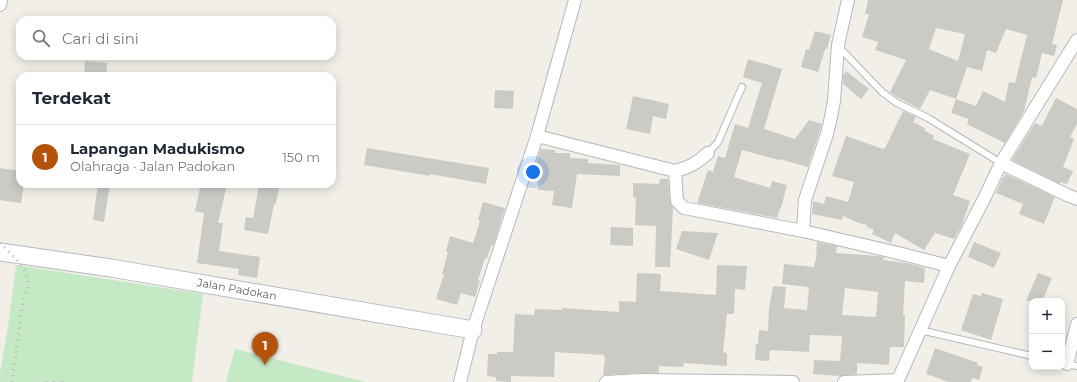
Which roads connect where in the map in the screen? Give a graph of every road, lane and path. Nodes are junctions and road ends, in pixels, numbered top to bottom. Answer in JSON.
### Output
{"nodes":[{"id":1,"x":1,"y":0,"type":"edge"},
{"id":2,"x":575,"y":0,"type":"edge"},
{"id":3,"x":848,"y":0,"type":"edge"},
{"id":4,"x":0,"y":6,"type":"edge"},
{"id":5,"x":1077,"y":40,"type":"edge"},
{"id":6,"x":838,"y":45,"type":"junction"},
{"id":7,"x":742,"y":87,"type":"dead end"},
{"id":8,"x":537,"y":136,"type":"junction"},
{"id":9,"x":708,"y":153,"type":"joint"},
{"id":10,"x":1001,"y":162,"type":"junction"},
{"id":11,"x":675,"y":171,"type":"junction"},
{"id":12,"x":1077,"y":199,"type":"edge"},
{"id":13,"x":803,"y":231,"type":"junction"},
{"id":14,"x":0,"y":252,"type":"edge"},
{"id":15,"x":949,"y":266,"type":"junction"},
{"id":16,"x":1077,"y":324,"type":"edge"},
{"id":17,"x":473,"y":330,"type":"junction"},
{"id":18,"x":920,"y":330,"type":"junction"},
{"id":19,"x":1029,"y":355,"type":"edge"},
{"id":20,"x":1069,"y":364,"type":"edge"},
{"id":21,"x":898,"y":381,"type":"edge"},
{"id":22,"x":460,"y":382,"type":"edge"},
{"id":23,"x":606,"y":382,"type":"edge"},
{"id":24,"x":793,"y":382,"type":"edge"},
{"id":25,"x":844,"y":382,"type":"edge"}],
"edges":[{"from":1,"to":4,"type":"street"},
{"from":2,"to":8,"type":"street"},
{"from":3,"to":6,"type":"street"},
{"from":5,"to":10,"type":"street"},
{"from":6,"to":10,"type":"lane"},
{"from":6,"to":13,"type":"street"},
{"from":7,"to":9,"type":"lane"},
{"from":8,"to":11,"type":"street"},
{"from":8,"to":17,"type":"street"},
{"from":9,"to":11,"type":"street"},
{"from":10,"to":12,"type":"street"},
{"from":10,"to":15,"type":"street"},
{"from":11,"to":13,"type":"street"},
{"from":13,"to":15,"type":"street"},
{"from":14,"to":17,"type":"street","name":"Jalan Padokan"},
{"from":15,"to":18,"type":"street"},
{"from":16,"to":20,"type":"street"},
{"from":17,"to":22,"type":"street"},
{"from":18,"to":19,"type":"lane"},
{"from":18,"to":21,"type":"street"},
{"from":21,"to":25,"type":"street"},
{"from":23,"to":24,"type":"street"}]}
